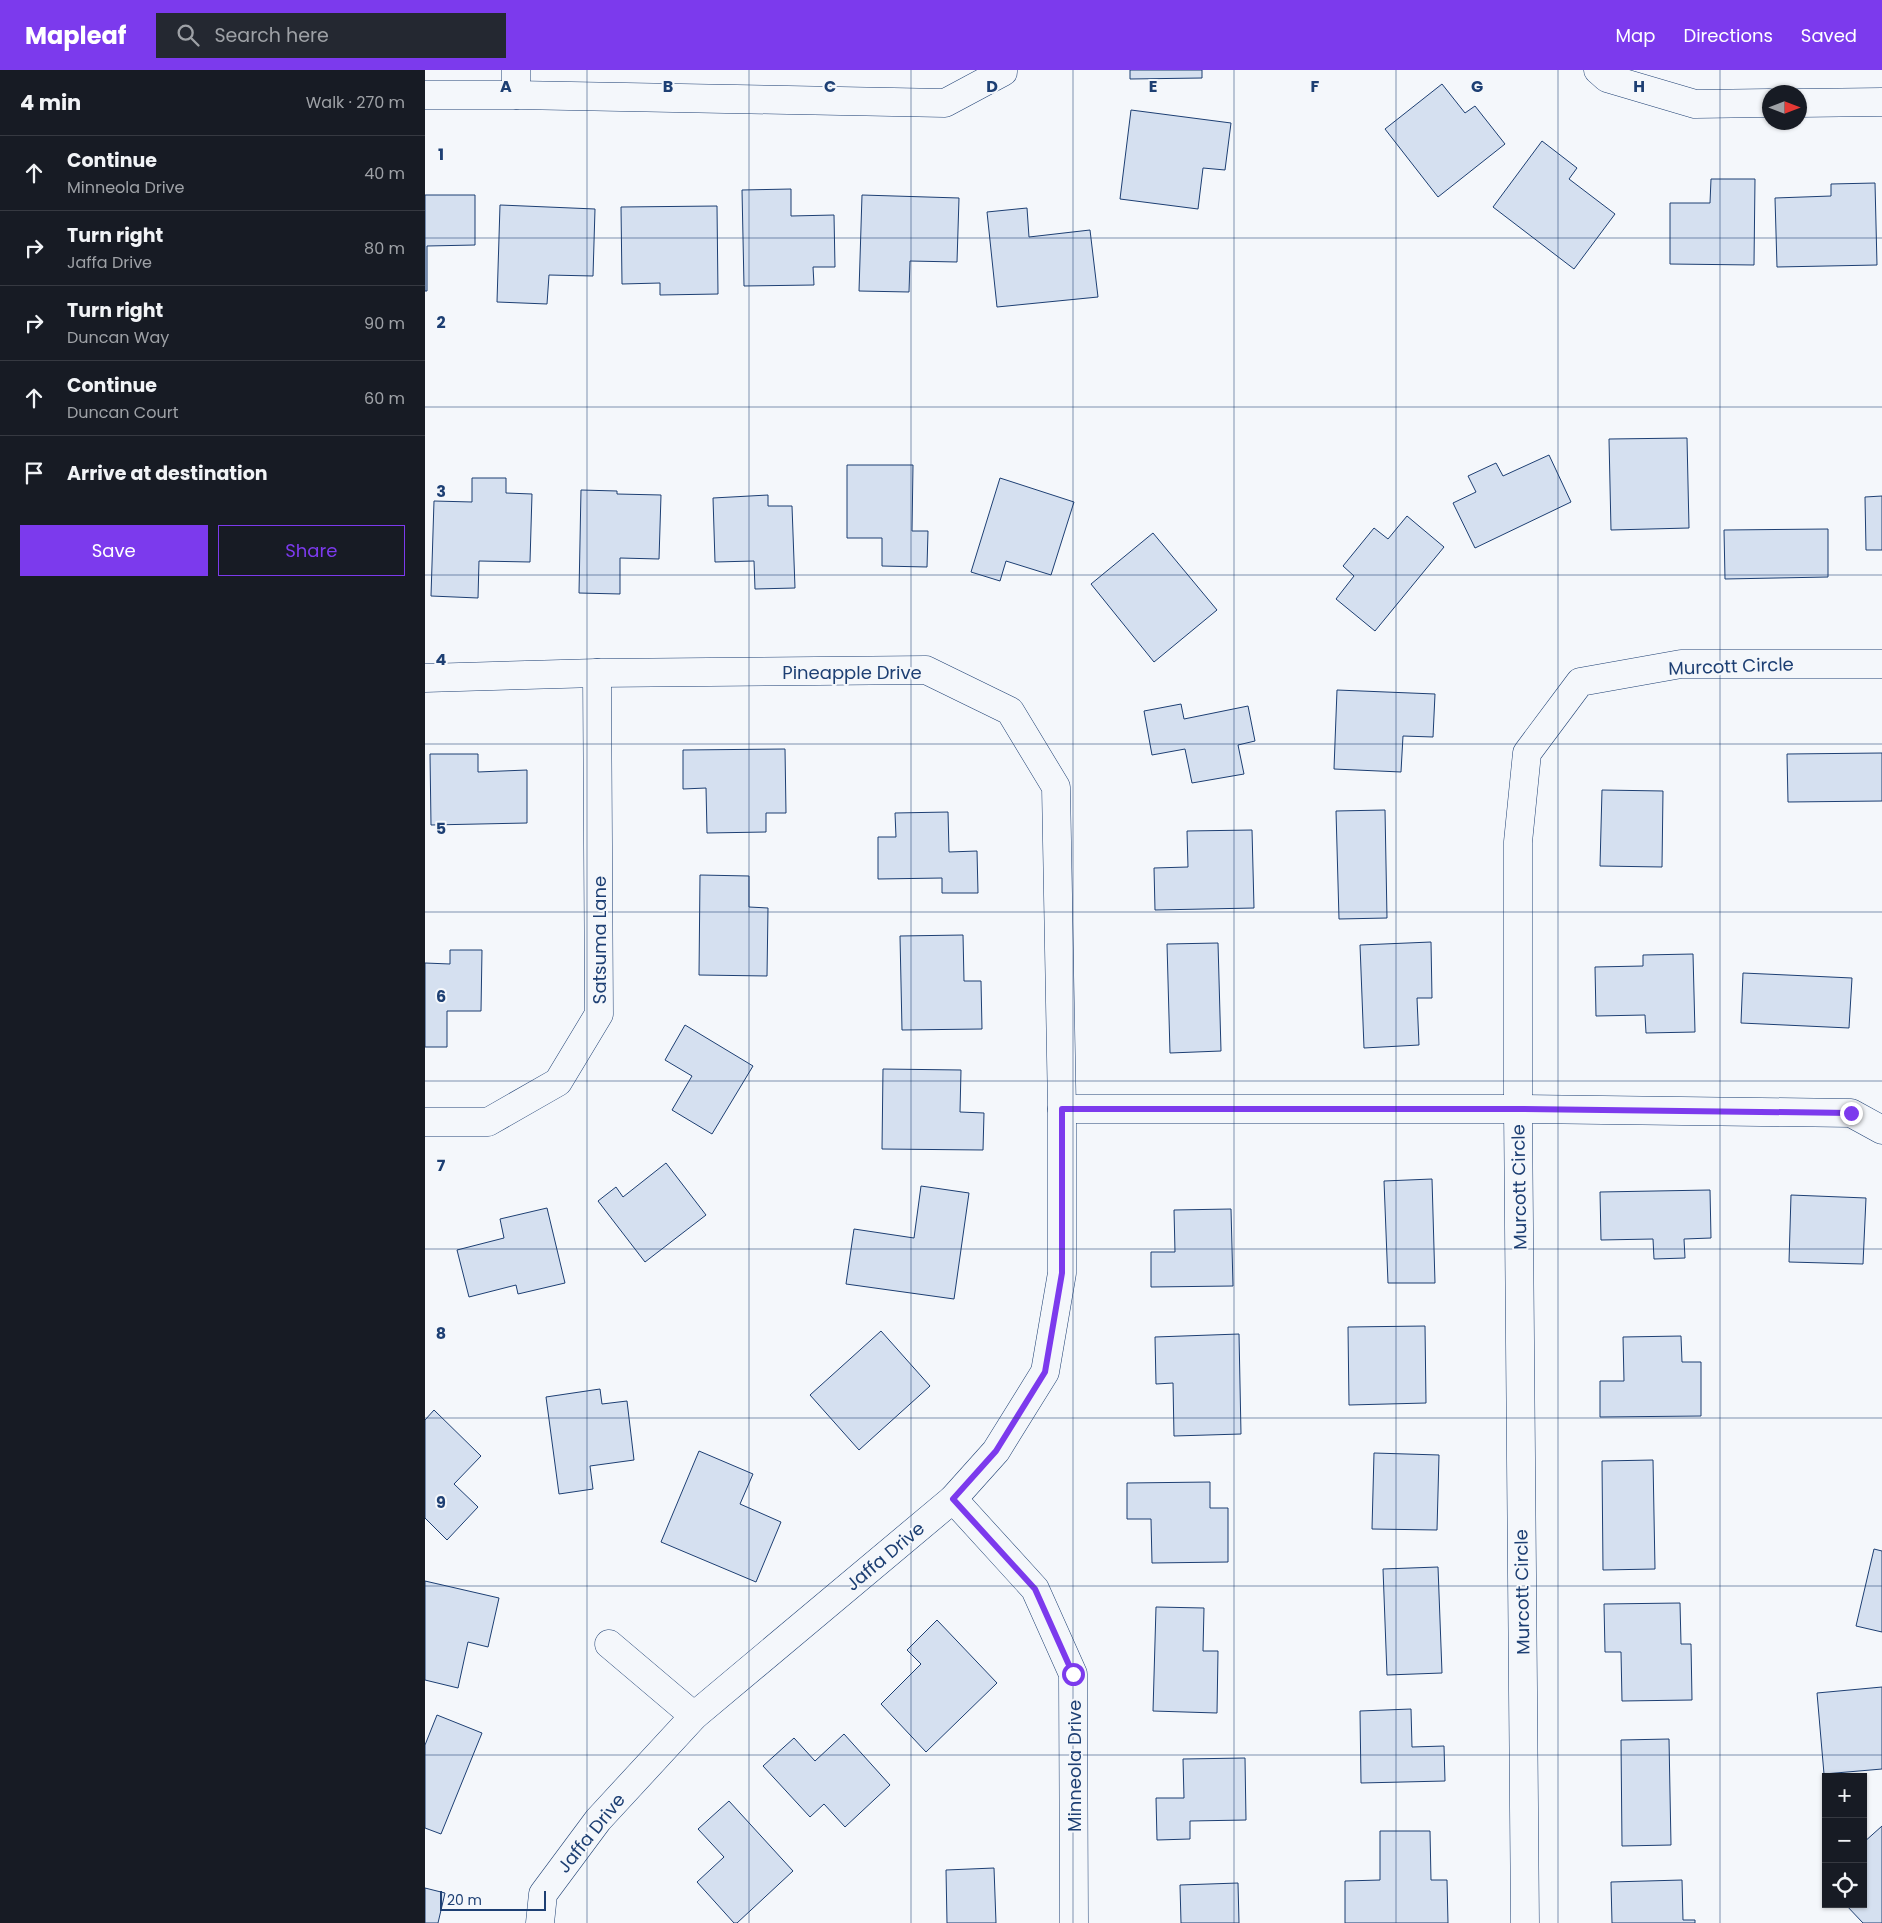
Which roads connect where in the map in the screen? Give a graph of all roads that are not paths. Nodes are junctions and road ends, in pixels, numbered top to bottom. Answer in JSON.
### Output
{"nodes":[{"id":1,"x":1003,"y":70,"type":"edge"},
{"id":2,"x":1598,"y":70,"type":"edge"},
{"id":3,"x":516,"y":82,"type":"edge"},
{"id":4,"x":425,"y":95,"type":"edge"},
{"id":5,"x":1882,"y":102,"type":"edge"},
{"id":6,"x":1807,"y":103,"type":"edge"},
{"id":7,"x":1762,"y":104,"type":"edge"},
{"id":8,"x":1882,"y":664,"type":"edge"},
{"id":9,"x":597,"y":673,"type":"junction"},
{"id":10,"x":425,"y":678,"type":"edge"},
{"id":11,"x":1062,"y":1109,"type":"junction"},
{"id":12,"x":1518,"y":1109,"type":"junction"},
{"id":13,"x":425,"y":1122,"type":"edge"},
{"id":14,"x":1882,"y":1130,"type":"edge"},
{"id":15,"x":953,"y":1499,"type":"junction"},
{"id":16,"x":609,"y":1644,"type":"dead end"},
{"id":17,"x":694,"y":1716,"type":"junction"},
{"id":18,"x":540,"y":1923,"type":"edge"},
{"id":19,"x":1074,"y":1923,"type":"edge"},
{"id":20,"x":1525,"y":1923,"type":"edge"}],
"edges":[{"from":1,"to":3,"type":"street"},
{"from":2,"to":7,"type":"street"},
{"from":3,"to":4,"type":"street"},
{"from":5,"to":6,"type":"street"},
{"from":8,"to":12,"type":"street","name":"Murcott Circle"},
{"from":9,"to":10,"type":"street","name":"Pineapple Drive"},
{"from":9,"to":11,"type":"street","name":"Pineapple Drive"},
{"from":9,"to":13,"type":"street","name":"Satsuma Lane"},
{"from":11,"to":12,"type":"street"},
{"from":11,"to":15,"type":"street","name":"Jaffa Drive"},
{"from":12,"to":14,"type":"street"},
{"from":12,"to":20,"type":"street","name":"Murcott Circle"},
{"from":15,"to":17,"type":"street","name":"Jaffa Drive"},
{"from":15,"to":19,"type":"street","name":"Minneola Drive"},
{"from":16,"to":17,"type":"street"},
{"from":17,"to":18,"type":"street","name":"Jaffa Drive"}]}
